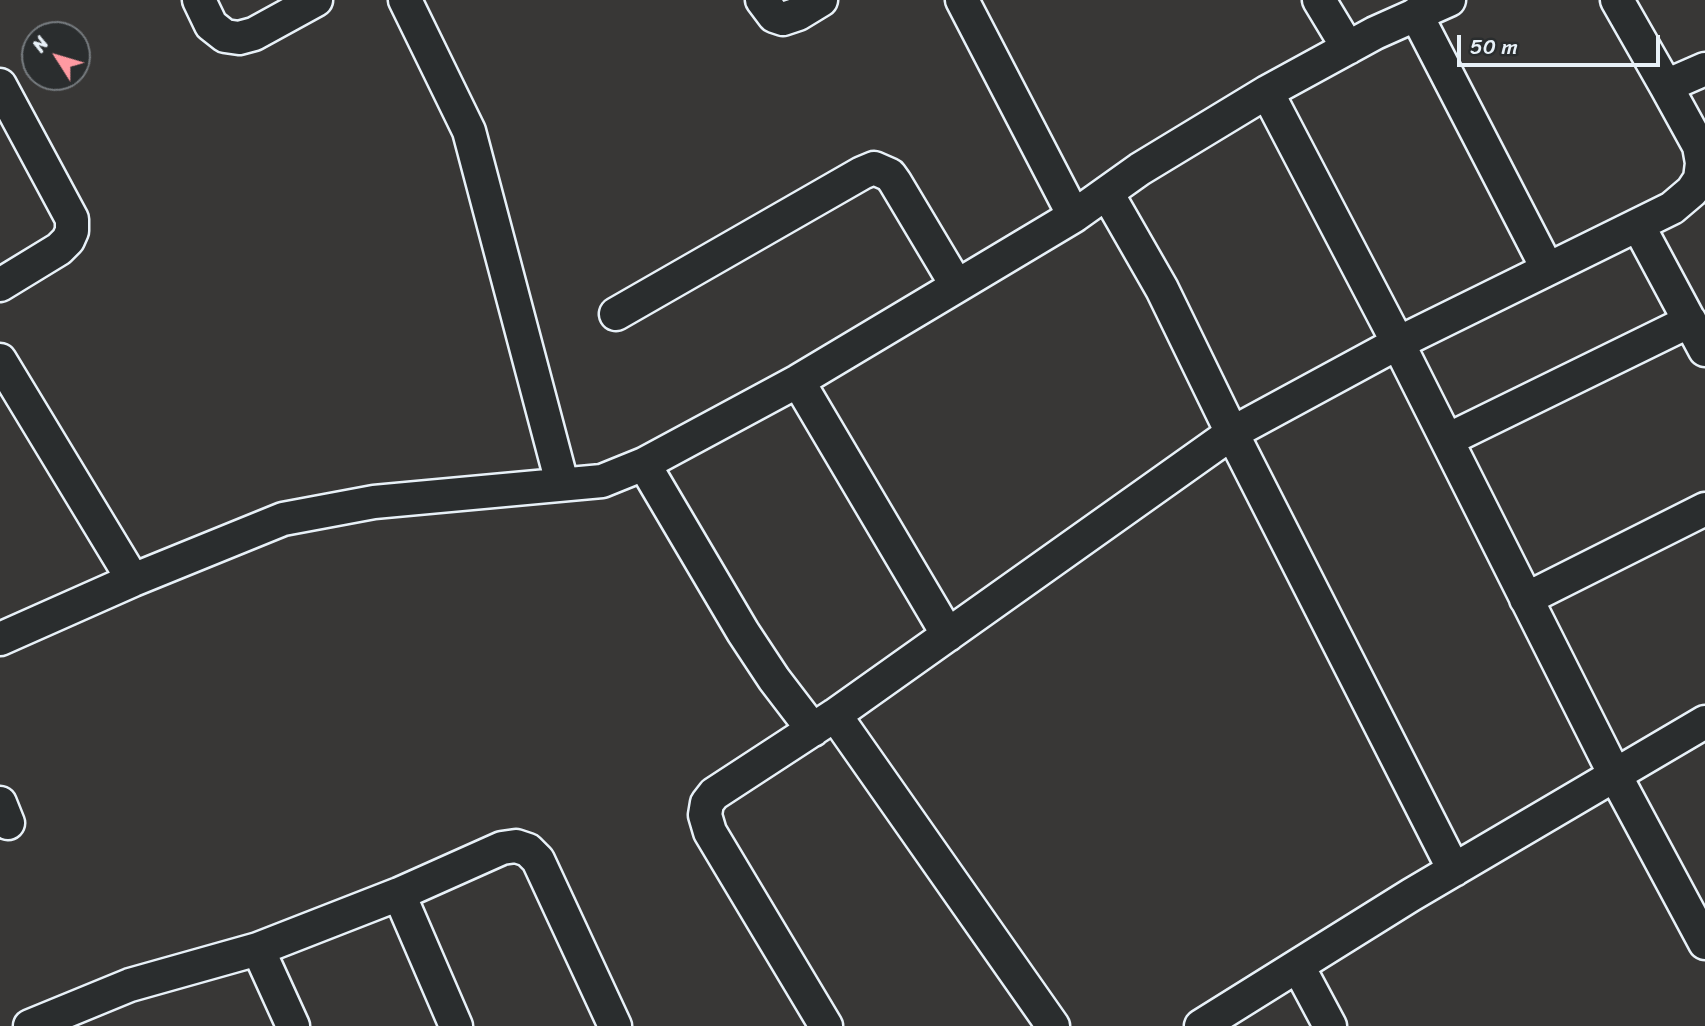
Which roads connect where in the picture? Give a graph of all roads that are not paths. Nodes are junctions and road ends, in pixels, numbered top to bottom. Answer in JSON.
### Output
{"nodes":[{"id":1,"x":199,"y":0,"type":"edge"},
{"id":2,"x":316,"y":0,"type":"edge"},
{"id":3,"x":405,"y":0,"type":"edge"},
{"id":4,"x":762,"y":0,"type":"edge"},
{"id":5,"x":821,"y":0,"type":"edge"},
{"id":6,"x":962,"y":0,"type":"edge"},
{"id":7,"x":1319,"y":0,"type":"edge"},
{"id":8,"x":1449,"y":0,"type":"edge"},
{"id":9,"x":1616,"y":0,"type":"edge"},
{"id":10,"x":1416,"y":14,"type":"junction"},
{"id":11,"x":1348,"y":48,"type":"junction"},
{"id":12,"x":1705,"y":69,"type":"edge"},
{"id":13,"x":0,"y":85,"type":"edge"},
{"id":14,"x":1666,"y":86,"type":"junction"},
{"id":15,"x":1266,"y":92,"type":"junction"},
{"id":16,"x":1703,"y":181,"type":"edge"},
{"id":17,"x":1107,"y":192,"type":"junction"},
{"id":18,"x":1074,"y":216,"type":"junction"},
{"id":19,"x":1638,"y":225,"type":"junction"},
{"id":20,"x":1547,"y":268,"type":"junction"},
{"id":21,"x":0,"y":285,"type":"edge"},
{"id":22,"x":957,"y":286,"type":"junction"},
{"id":23,"x":616,"y":314,"type":"dead end"},
{"id":24,"x":1690,"y":321,"type":"junction"},
{"id":25,"x":1398,"y":343,"type":"junction"},
{"id":26,"x":1705,"y":349,"type":"edge"},
{"id":27,"x":0,"y":360,"type":"edge"},
{"id":28,"x":798,"y":381,"type":"junction"},
{"id":29,"x":1232,"y":433,"type":"junction"},
{"id":30,"x":1447,"y":440,"type":"junction"},
{"id":31,"x":644,"y":464,"type":"junction"},
{"id":32,"x":562,"y":483,"type":"junction"},
{"id":33,"x":1705,"y":509,"type":"edge"},
{"id":34,"x":133,"y":580,"type":"junction"},
{"id":35,"x":1526,"y":599,"type":"junction"},
{"id":36,"x":948,"y":635,"type":"junction"},
{"id":37,"x":0,"y":639,"type":"edge"},
{"id":38,"x":824,"y":722,"type":"junction"},
{"id":39,"x":1705,"y":722,"type":"edge"},
{"id":40,"x":1615,"y":775,"type":"junction"},
{"id":41,"x":1454,"y":870,"type":"junction"},
{"id":42,"x":399,"y":894,"type":"junction"},
{"id":43,"x":1705,"y":943,"type":"edge"},
{"id":44,"x":258,"y":949,"type":"junction"},
{"id":45,"x":1298,"y":966,"type":"junction"},
{"id":46,"x":30,"y":1026,"type":"edge"},
{"id":47,"x":293,"y":1026,"type":"edge"},
{"id":48,"x":456,"y":1026,"type":"edge"},
{"id":49,"x":615,"y":1026,"type":"edge"},
{"id":50,"x":826,"y":1026,"type":"edge"},
{"id":51,"x":1053,"y":1026,"type":"edge"},
{"id":52,"x":1201,"y":1026,"type":"edge"},
{"id":53,"x":1330,"y":1026,"type":"edge"}],
"edges":[{"from":1,"to":2,"type":"street"},
{"from":3,"to":32,"type":"street"},
{"from":4,"to":5,"type":"street"},
{"from":6,"to":18,"type":"street"},
{"from":7,"to":11,"type":"street"},
{"from":8,"to":10,"type":"street"},
{"from":9,"to":14,"type":"street"},
{"from":10,"to":11,"type":"street"},
{"from":10,"to":20,"type":"street"},
{"from":11,"to":15,"type":"street"},
{"from":12,"to":14,"type":"street"},
{"from":13,"to":21,"type":"street"},
{"from":14,"to":16,"type":"street"},
{"from":15,"to":17,"type":"street"},
{"from":15,"to":25,"type":"street"},
{"from":16,"to":19,"type":"street"},
{"from":17,"to":18,"type":"street"},
{"from":17,"to":29,"type":"street"},
{"from":18,"to":22,"type":"street"},
{"from":19,"to":20,"type":"street"},
{"from":19,"to":24,"type":"street"},
{"from":20,"to":25,"type":"street"},
{"from":22,"to":23,"type":"street"},
{"from":22,"to":28,"type":"street"},
{"from":24,"to":26,"type":"street"},
{"from":24,"to":30,"type":"street"},
{"from":25,"to":29,"type":"street"},
{"from":25,"to":30,"type":"street"},
{"from":27,"to":34,"type":"street"},
{"from":28,"to":31,"type":"street"},
{"from":28,"to":36,"type":"street"},
{"from":29,"to":36,"type":"street"},
{"from":29,"to":41,"type":"street"},
{"from":30,"to":35,"type":"street"},
{"from":31,"to":32,"type":"street"},
{"from":31,"to":38,"type":"street"},
{"from":32,"to":34,"type":"street"},
{"from":33,"to":35,"type":"street"},
{"from":34,"to":37,"type":"street"},
{"from":35,"to":40,"type":"street"},
{"from":36,"to":38,"type":"street"},
{"from":38,"to":50,"type":"street"},
{"from":38,"to":51,"type":"street"},
{"from":39,"to":40,"type":"street"},
{"from":40,"to":41,"type":"street"},
{"from":40,"to":43,"type":"street"},
{"from":41,"to":45,"type":"street"},
{"from":42,"to":44,"type":"street"},
{"from":42,"to":48,"type":"street"},
{"from":42,"to":49,"type":"street"},
{"from":44,"to":46,"type":"street"},
{"from":44,"to":47,"type":"street"},
{"from":45,"to":52,"type":"street"},
{"from":45,"to":53,"type":"street"}]}
